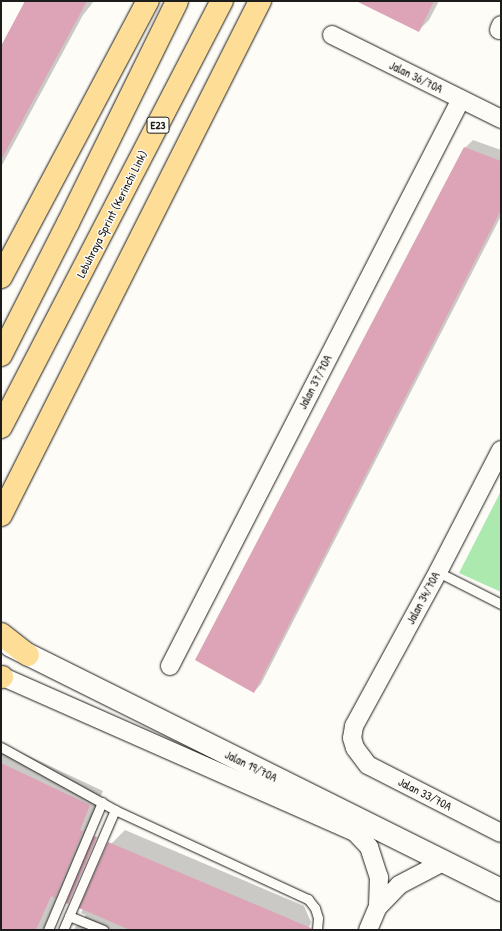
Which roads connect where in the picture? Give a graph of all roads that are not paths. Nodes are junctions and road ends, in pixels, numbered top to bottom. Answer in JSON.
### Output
{"nodes":[{"id":1,"x":148,"y":1,"type":"edge"},
{"id":2,"x":177,"y":1,"type":"edge"},
{"id":3,"x":222,"y":1,"type":"edge"},
{"id":4,"x":260,"y":1,"type":"edge"},
{"id":5,"x":332,"y":35,"type":"dead end"},
{"id":6,"x":461,"y":99,"type":"junction"},
{"id":7,"x":501,"y":119,"type":"edge"},
{"id":8,"x":1,"y":277,"type":"edge"},
{"id":9,"x":1,"y":355,"type":"edge"},
{"id":10,"x":1,"y":427,"type":"edge"},
{"id":11,"x":501,"y":450,"type":"edge"},
{"id":12,"x":1,"y":515,"type":"edge"},
{"id":13,"x":438,"y":572,"type":"junction"},
{"id":14,"x":501,"y":604,"type":"edge"},
{"id":15,"x":1,"y":634,"type":"edge"},
{"id":16,"x":1,"y":640,"type":"edge"},
{"id":17,"x":28,"y":655,"type":"junction"},
{"id":18,"x":170,"y":666,"type":"dead end"},
{"id":19,"x":1,"y":676,"type":"edge"},
{"id":20,"x":1,"y":747,"type":"edge"},
{"id":21,"x":355,"y":748,"type":"joint"},
{"id":22,"x":102,"y":802,"type":"junction"},
{"id":23,"x":116,"y":810,"type":"junction"},
{"id":24,"x":501,"y":833,"type":"edge"},
{"id":25,"x":445,"y":861,"type":"junction"},
{"id":26,"x":501,"y":890,"type":"edge"},
{"id":27,"x":378,"y":907,"type":"junction"},
{"id":28,"x":69,"y":916,"type":"junction"},
{"id":29,"x":48,"y":930,"type":"edge"},
{"id":30,"x":63,"y":930,"type":"edge"},
{"id":31,"x":103,"y":930,"type":"edge"},
{"id":32,"x":318,"y":930,"type":"edge"},
{"id":33,"x":368,"y":930,"type":"edge"}],
"edges":[{"from":1,"to":8,"type":"highway"},
{"from":2,"to":9,"type":"highway"},
{"from":3,"to":10,"type":"highway","name":"Lebuhraya Sprint (Kerinchi Link)","number":"E23"},
{"from":4,"to":12,"type":"highway"},
{"from":5,"to":6,"type":"street","name":"Jalan 36/70A"},
{"from":6,"to":7,"type":"street","name":"Jalan 36/70A"},
{"from":6,"to":18,"type":"street","name":"Jalan 37/70A"},
{"from":11,"to":13,"type":"street","name":"Jalan 34/70A"},
{"from":13,"to":14,"type":"lane"},
{"from":13,"to":21,"type":"street","name":"Jalan 34/70A"},
{"from":15,"to":17,"type":"highway"},
{"from":16,"to":17,"type":"street","name":"Jalan 19/70A"},
{"from":17,"to":25,"type":"street","name":"Jalan 19/70A"},
{"from":19,"to":27,"type":"street","name":"Jalan 19/70A"},
{"from":20,"to":22,"type":"lane"},
{"from":21,"to":24,"type":"street","name":"Jalan 33/70A"},
{"from":22,"to":23,"type":"lane"},
{"from":22,"to":29,"type":"lane"},
{"from":23,"to":28,"type":"lane"},
{"from":23,"to":32,"type":"lane"},
{"from":25,"to":26,"type":"street","name":"Jalan 19/70A"},
{"from":25,"to":27,"type":"street"},
{"from":27,"to":33,"type":"street"},
{"from":28,"to":30,"type":"lane"},
{"from":28,"to":31,"type":"lane"}]}
